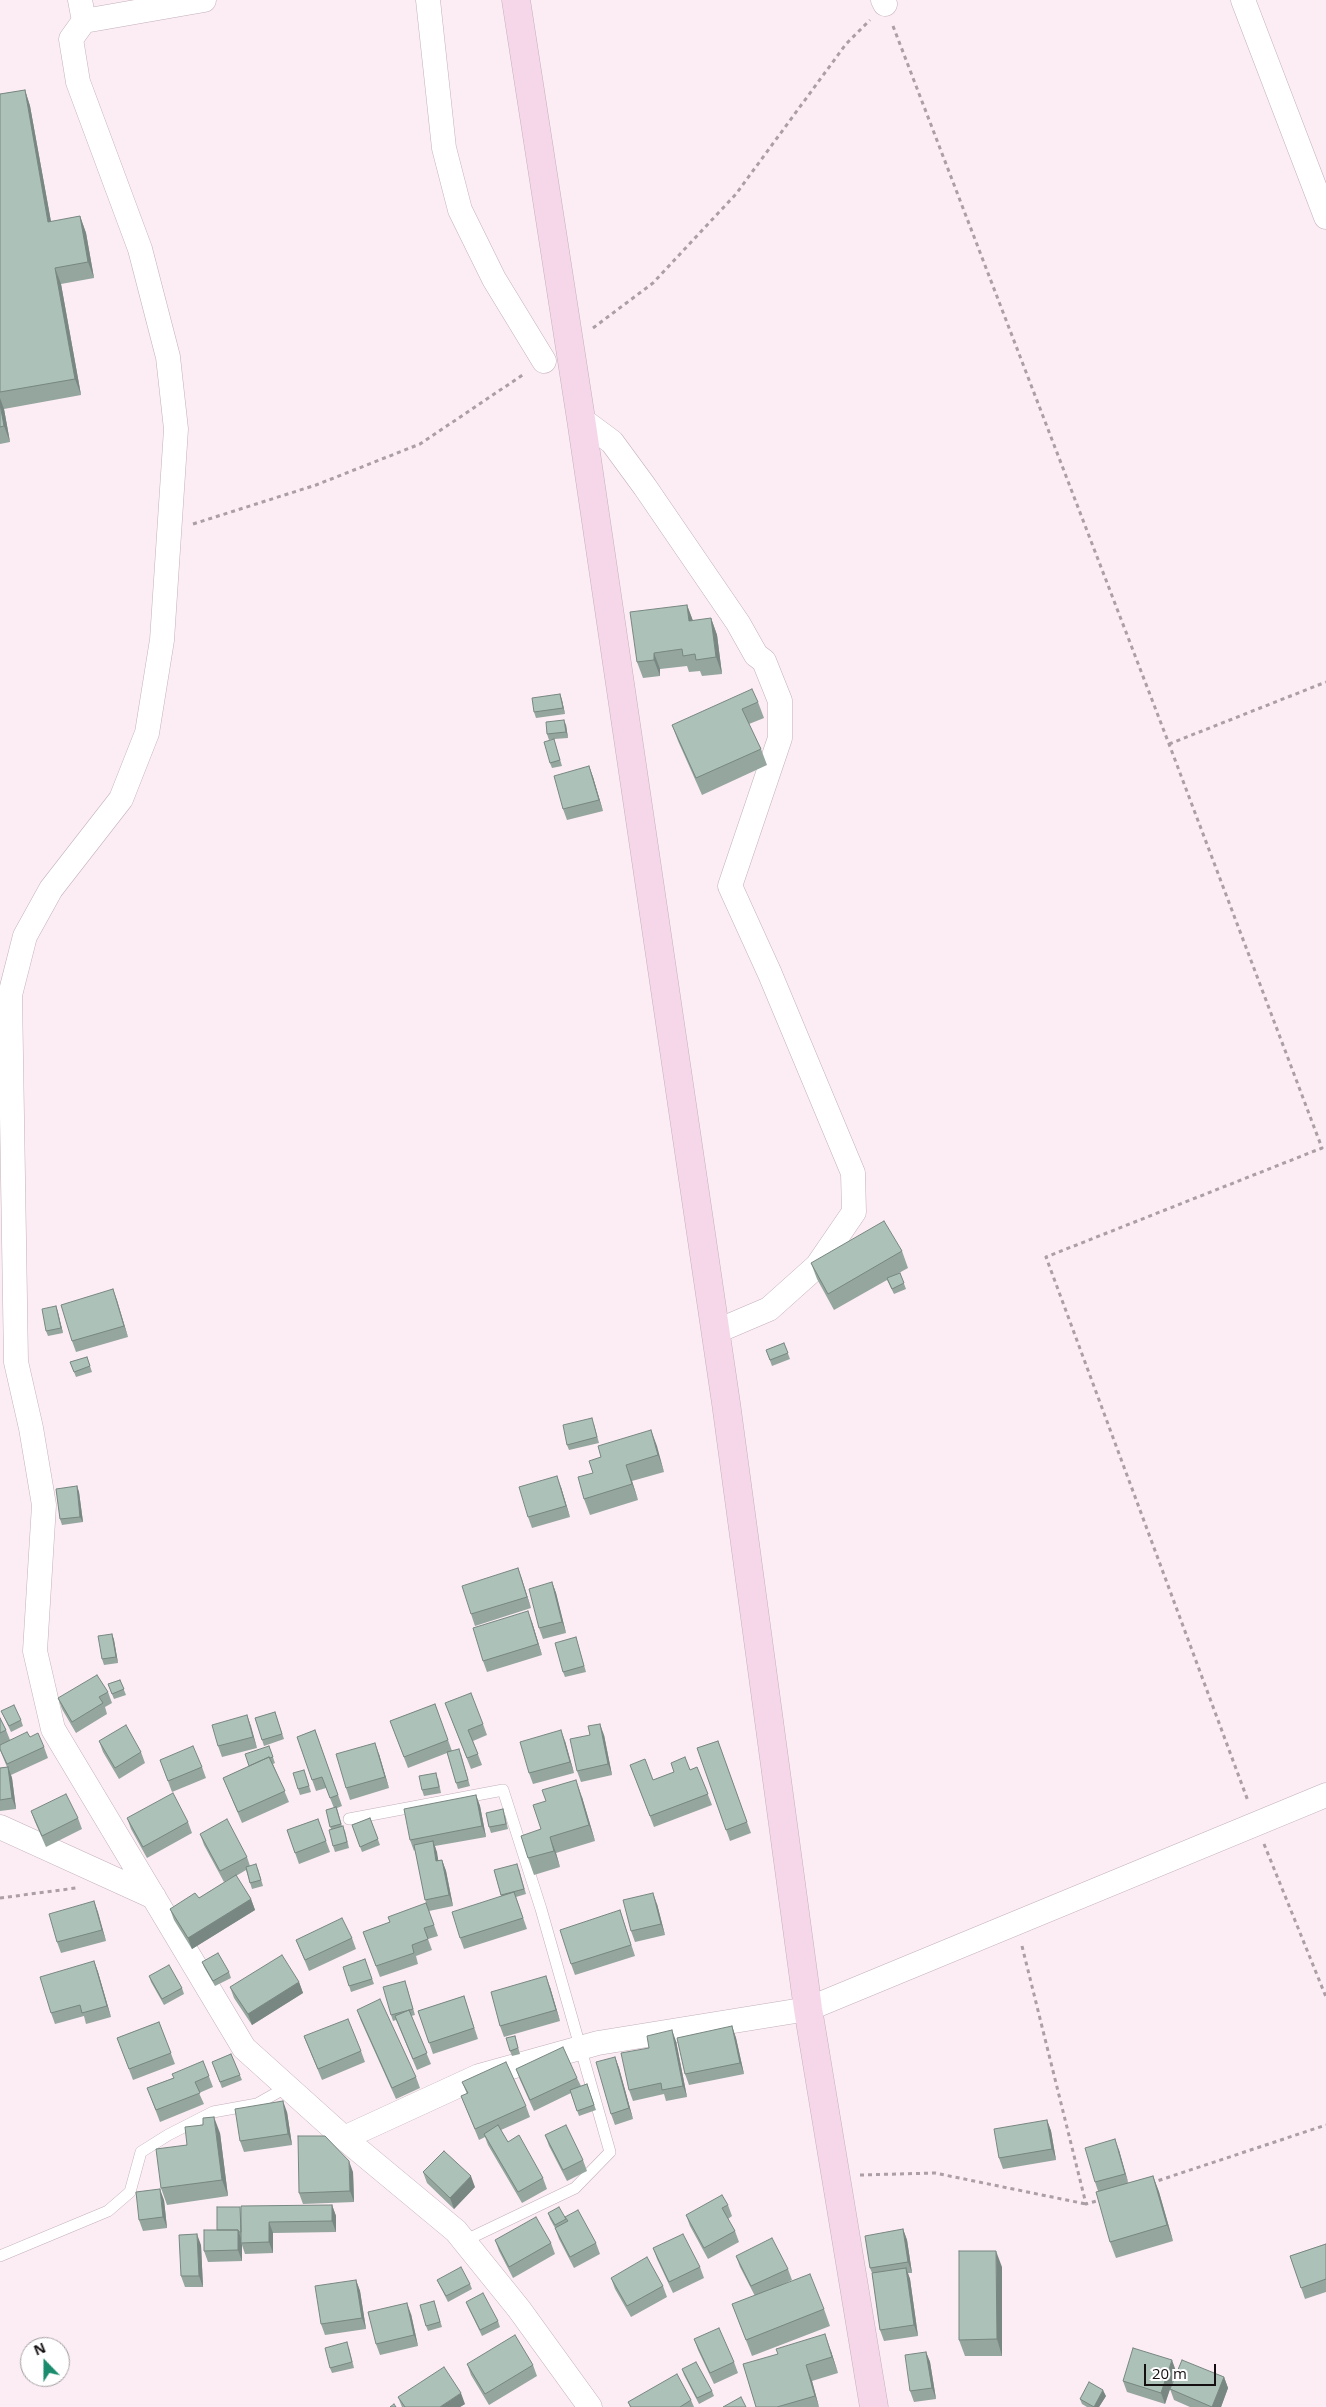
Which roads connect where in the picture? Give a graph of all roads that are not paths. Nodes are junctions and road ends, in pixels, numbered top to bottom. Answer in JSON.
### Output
{"nodes":[{"id":1,"x":204,"y":0,"type":"edge"},
{"id":2,"x":428,"y":0,"type":"edge"},
{"id":3,"x":516,"y":0,"type":"edge"},
{"id":4,"x":1243,"y":0,"type":"edge"},
{"id":5,"x":82,"y":10,"type":"edge"},
{"id":6,"x":1326,"y":217,"type":"edge"},
{"id":7,"x":544,"y":361,"type":"road end"},
{"id":8,"x":581,"y":419,"type":"junction"},
{"id":9,"x":715,"y":1332,"type":"junction"},
{"id":10,"x":1326,"y":1795,"type":"edge"},
{"id":11,"x":349,"y":1820,"type":"dead end"},
{"id":12,"x":0,"y":1827,"type":"edge"},
{"id":13,"x":154,"y":1897,"type":"junction"},
{"id":14,"x":808,"y":2009,"type":"junction"},
{"id":15,"x":581,"y":2048,"type":"junction"},
{"id":16,"x":287,"y":2086,"type":"junction"},
{"id":17,"x":344,"y":2138,"type":"junction"},
{"id":18,"x":464,"y":2241,"type":"junction"},
{"id":19,"x":0,"y":2256,"type":"edge"},
{"id":20,"x":590,"y":2407,"type":"edge"},
{"id":21,"x":874,"y":2407,"type":"edge"}],
"edges":[{"from":1,"to":5,"type":"street"},
{"from":2,"to":7,"type":"street"},
{"from":3,"to":8,"type":"street"},
{"from":4,"to":6,"type":"street"},
{"from":5,"to":13,"type":"street"},
{"from":8,"to":9,"type":"street"},
{"from":8,"to":9,"type":"street"},
{"from":9,"to":14,"type":"street"},
{"from":10,"to":14,"type":"street"},
{"from":11,"to":15,"type":"lane"},
{"from":12,"to":13,"type":"street"},
{"from":13,"to":16,"type":"street"},
{"from":14,"to":15,"type":"street"},
{"from":14,"to":21,"type":"street"},
{"from":15,"to":17,"type":"street"},
{"from":15,"to":18,"type":"lane"},
{"from":16,"to":17,"type":"street"},
{"from":16,"to":19,"type":"lane"},
{"from":17,"to":18,"type":"street"},
{"from":18,"to":20,"type":"street"}]}
